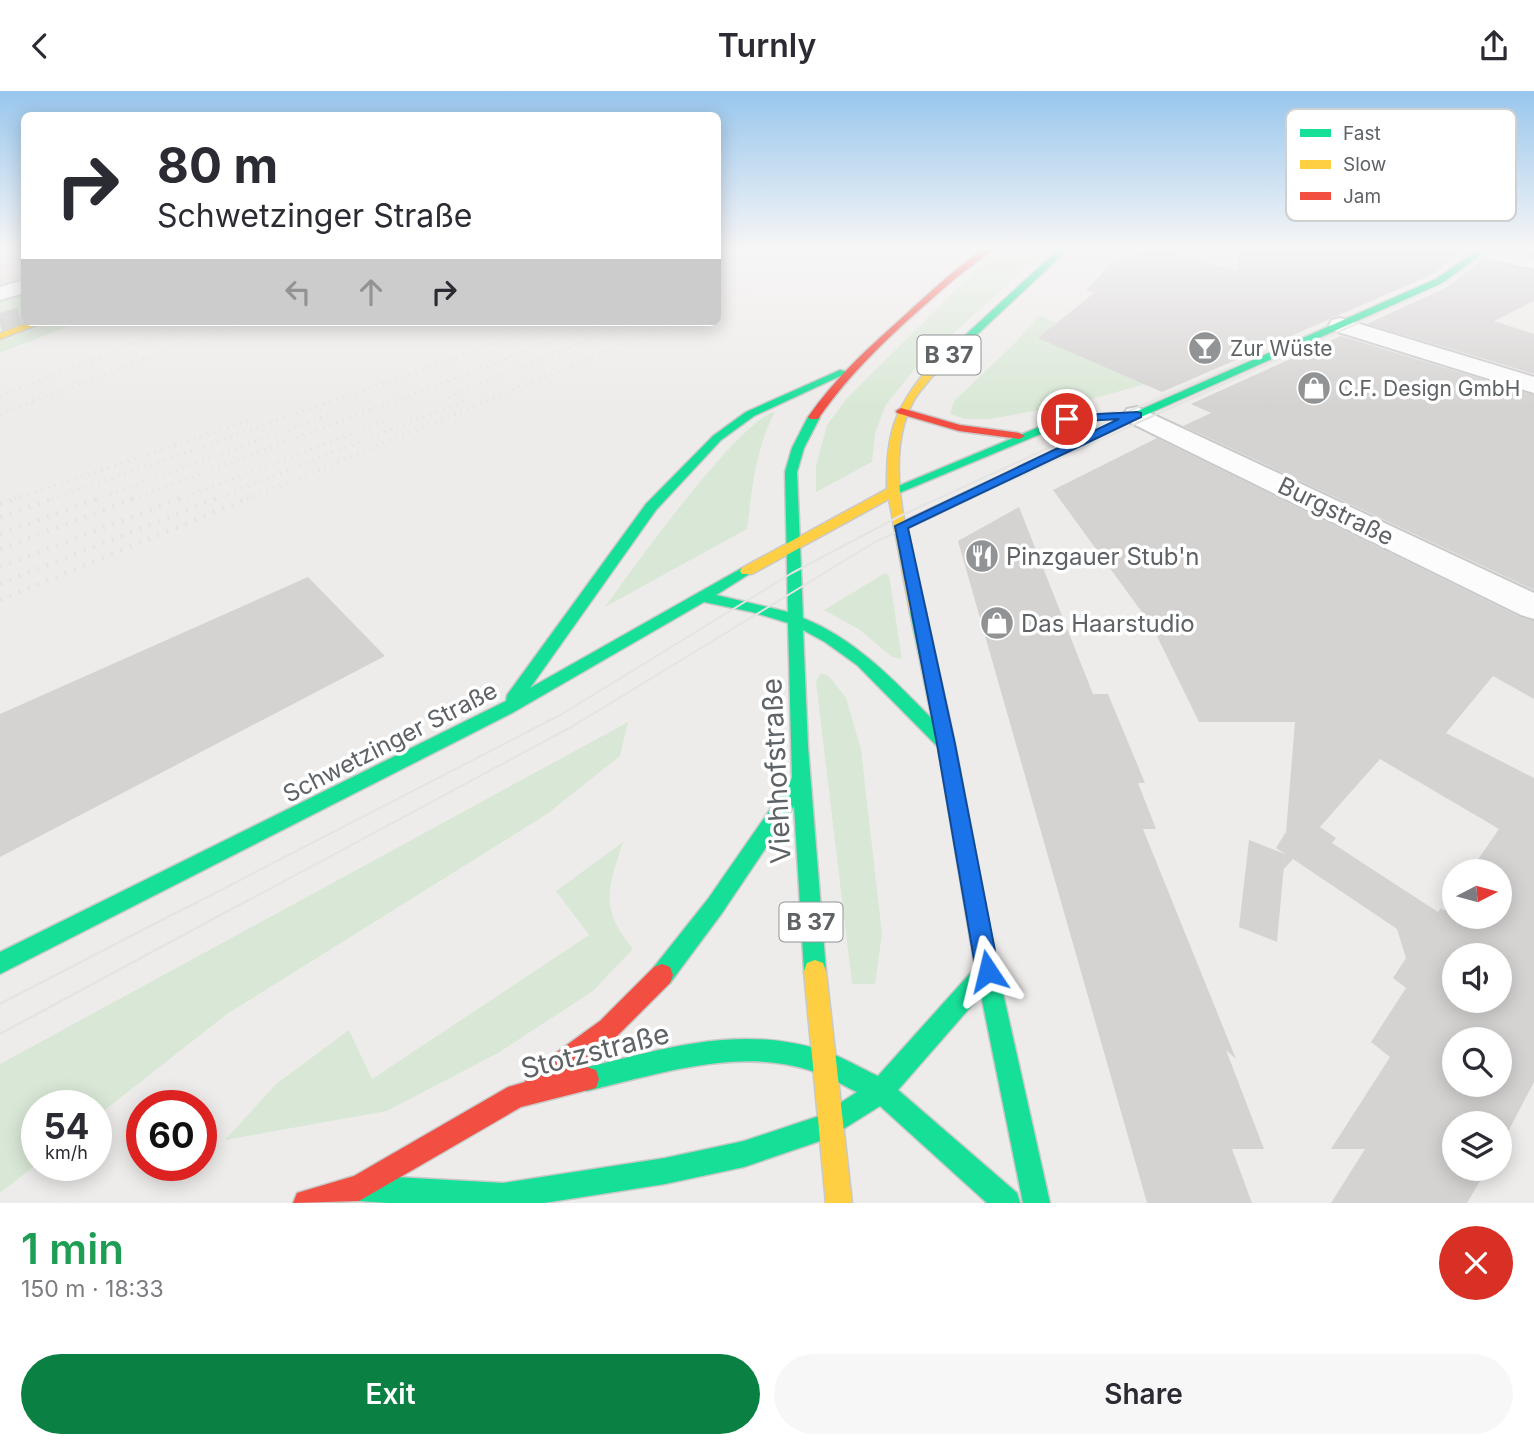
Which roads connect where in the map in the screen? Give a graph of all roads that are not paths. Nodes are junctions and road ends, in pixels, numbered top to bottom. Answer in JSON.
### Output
{"nodes":[{"id":1,"x":925,"y":302,"type":"edge"},
{"id":2,"x":1007,"y":302,"type":"edge"},
{"id":3,"x":1392,"y":302,"type":"edge"},
{"id":4,"x":1340,"y":325,"type":"junction"},
{"id":5,"x":29,"y":326,"type":"edge"},
{"id":6,"x":0,"y":336,"type":"edge"},
{"id":7,"x":854,"y":367,"type":"junction"},
{"id":8,"x":1534,"y":385,"type":"edge"},
{"id":9,"x":901,"y":411,"type":"junction"},
{"id":10,"x":1137,"y":415,"type":"junction"},
{"id":11,"x":1024,"y":436,"type":"junction"},
{"id":12,"x":895,"y":491,"type":"junction"},
{"id":13,"x":901,"y":526,"type":"junction"},
{"id":14,"x":792,"y":545,"type":"junction"},
{"id":15,"x":704,"y":597,"type":"junction"},
{"id":16,"x":1534,"y":607,"type":"edge"},
{"id":17,"x":794,"y":619,"type":"junction"},
{"id":18,"x":506,"y":709,"type":"junction"},
{"id":19,"x":946,"y":744,"type":"junction"},
{"id":20,"x":800,"y":781,"type":"junction"},
{"id":21,"x":0,"y":963,"type":"edge"},
{"id":22,"x":988,"y":971,"type":"junction"},
{"id":23,"x":824,"y":1063,"type":"junction"},
{"id":24,"x":881,"y":1091,"type":"junction"},
{"id":25,"x":517,"y":1096,"type":"junction"},
{"id":26,"x":829,"y":1125,"type":"junction"},
{"id":27,"x":359,"y":1188,"type":"junction"},
{"id":28,"x":510,"y":1199,"type":"edge"},
{"id":29,"x":307,"y":1203,"type":"edge"},
{"id":30,"x":839,"y":1203,"type":"edge"},
{"id":31,"x":1007,"y":1203,"type":"edge"},
{"id":32,"x":1036,"y":1203,"type":"edge"}],
"edges":[{"from":1,"to":7,"type":"main road","number":"B 37"},
{"from":2,"to":9,"type":"main road","number":"B 37"},
{"from":3,"to":4,"type":"main road"},
{"from":4,"to":8,"type":"street"},
{"from":4,"to":10,"type":"main road"},
{"from":5,"to":6,"type":"main road"},
{"from":7,"to":14,"type":"main road","number":"B 37"},
{"from":7,"to":18,"type":"main road"},
{"from":9,"to":11,"type":"main road"},
{"from":9,"to":12,"type":"main road","number":"B 37"},
{"from":10,"to":11,"type":"main road"},
{"from":10,"to":13,"type":"main road"},
{"from":10,"to":16,"type":"street","name":"Burgstraße"},
{"from":11,"to":12,"type":"main road"},
{"from":12,"to":13,"type":"main road","number":"B 37"},
{"from":12,"to":14,"type":"main road","name":"Schwetzinger Straße"},
{"from":13,"to":19,"type":"main road","number":"B 37"},
{"from":14,"to":15,"type":"main road","name":"Schwetzinger Straße"},
{"from":14,"to":17,"type":"main road","name":"Viehhofstraße","number":"B 37"},
{"from":15,"to":17,"type":"main road"},
{"from":15,"to":18,"type":"main road","name":"Schwetzinger Straße"},
{"from":17,"to":19,"type":"main road"},
{"from":17,"to":20,"type":"main road","name":"Viehhofstraße","number":"B 37"},
{"from":18,"to":21,"type":"main road","name":"Schwetzinger Straße"},
{"from":19,"to":22,"type":"main road","number":"B 37"},
{"from":20,"to":23,"type":"main road","name":"Viehhofstraße","number":"B 37"},
{"from":20,"to":25,"type":"main road"},
{"from":22,"to":24,"type":"main road","name":"Stotzstraße"},
{"from":22,"to":32,"type":"main road","number":"B 37"},
{"from":23,"to":24,"type":"main road","name":"Stotzstraße"},
{"from":23,"to":25,"type":"main road","name":"Stotzstraße"},
{"from":23,"to":26,"type":"main road","name":"Viehhofstraße","number":"B 37"},
{"from":24,"to":26,"type":"main road","name":"Stotzstraße"},
{"from":24,"to":31,"type":"main road","name":"Stotzstraße"},
{"from":25,"to":27,"type":"main road","name":"Stotzstraße"},
{"from":26,"to":28,"type":"main road","name":"Stotzstraße"},
{"from":26,"to":30,"type":"main road","name":"Viehhofstraße","number":"B 37"},
{"from":27,"to":28,"type":"main road","name":"Stotzstraße"},
{"from":27,"to":29,"type":"main road","name":"Stotzstraße"}]}
